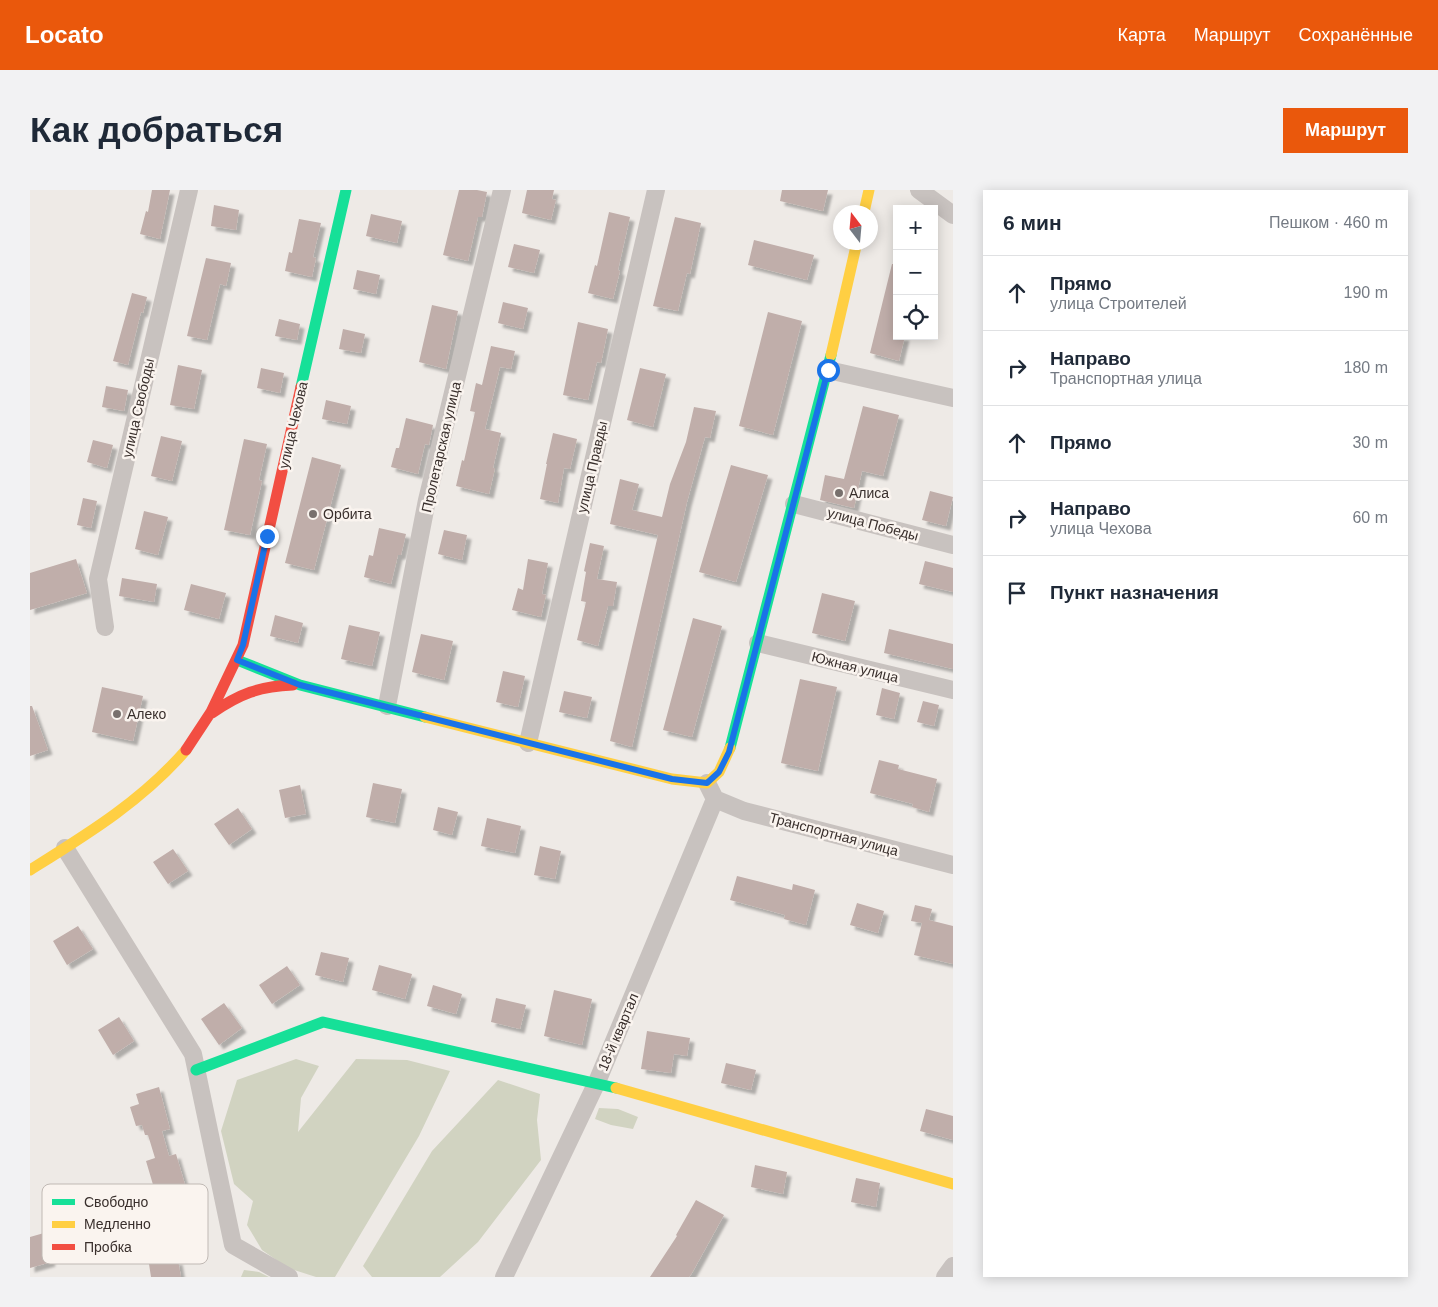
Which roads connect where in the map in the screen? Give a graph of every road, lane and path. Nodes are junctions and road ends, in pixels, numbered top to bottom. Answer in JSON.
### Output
{"nodes":[{"id":1,"x":189,"y":190,"type":"edge"},
{"id":2,"x":346,"y":190,"type":"edge"},
{"id":3,"x":502,"y":190,"type":"edge"},
{"id":4,"x":656,"y":190,"type":"edge"},
{"id":5,"x":869,"y":190,"type":"edge"},
{"id":6,"x":919,"y":190,"type":"edge"},
{"id":7,"x":866,"y":205,"type":"edge"},
{"id":8,"x":953,"y":215,"type":"edge"},
{"id":9,"x":854,"y":250,"type":"edge"},
{"id":10,"x":828,"y":370,"type":"junction"},
{"id":11,"x":953,"y":398,"type":"edge"},
{"id":12,"x":794,"y":504,"type":"junction"},
{"id":13,"x":953,"y":545,"type":"edge"},
{"id":14,"x":105,"y":627,"type":"dead end"},
{"id":15,"x":758,"y":643,"type":"junction"},
{"id":16,"x":237,"y":660,"type":"junction"},
{"id":17,"x":300,"y":685,"type":"junction"},
{"id":18,"x":953,"y":690,"type":"edge"},
{"id":19,"x":387,"y":706,"type":"junction"},
{"id":20,"x":212,"y":713,"type":"junction"},
{"id":21,"x":528,"y":743,"type":"junction"},
{"id":22,"x":707,"y":783,"type":"junction"},
{"id":23,"x":716,"y":799,"type":"junction"},
{"id":24,"x":65,"y":848,"type":"junction"},
{"id":25,"x":953,"y":865,"type":"edge"},
{"id":26,"x":30,"y":870,"type":"edge"},
{"id":27,"x":196,"y":1070,"type":"junction"},
{"id":28,"x":597,"y":1082,"type":"junction"},
{"id":29,"x":953,"y":1184,"type":"edge"},
{"id":30,"x":953,"y":1266,"type":"edge"},
{"id":31,"x":289,"y":1277,"type":"edge"},
{"id":32,"x":504,"y":1277,"type":"edge"},
{"id":33,"x":945,"y":1277,"type":"edge"}],
"edges":[{"from":1,"to":14,"type":"street","name":"улица Свободы"},
{"from":2,"to":16,"type":"street","name":"улица Чехова"},
{"from":3,"to":19,"type":"street","name":"Пролетарская улица"},
{"from":4,"to":21,"type":"street","name":"улица Правды"},
{"from":5,"to":7,"type":"street"},
{"from":6,"to":8,"type":"street"},
{"from":9,"to":10,"type":"street"},
{"from":10,"to":11,"type":"street"},
{"from":10,"to":12,"type":"street"},
{"from":12,"to":13,"type":"street","name":"улица Победы"},
{"from":12,"to":15,"type":"street"},
{"from":15,"to":18,"type":"street","name":"Южная улица"},
{"from":15,"to":22,"type":"street"},
{"from":16,"to":17,"type":"street"},
{"from":16,"to":20,"type":"street"},
{"from":17,"to":19,"type":"street"},
{"from":17,"to":20,"type":"street"},
{"from":19,"to":21,"type":"street"},
{"from":20,"to":24,"type":"street"},
{"from":21,"to":22,"type":"street"},
{"from":22,"to":23,"type":"street"},
{"from":23,"to":25,"type":"street","name":"Транспортная улица"},
{"from":23,"to":28,"type":"street","name":"18-й квартал"},
{"from":24,"to":26,"type":"street"},
{"from":24,"to":27,"type":"street"},
{"from":27,"to":28,"type":"street"},
{"from":27,"to":31,"type":"street"},
{"from":28,"to":29,"type":"street"},
{"from":28,"to":32,"type":"street","name":"18-й квартал"},
{"from":30,"to":33,"type":"street"}]}
